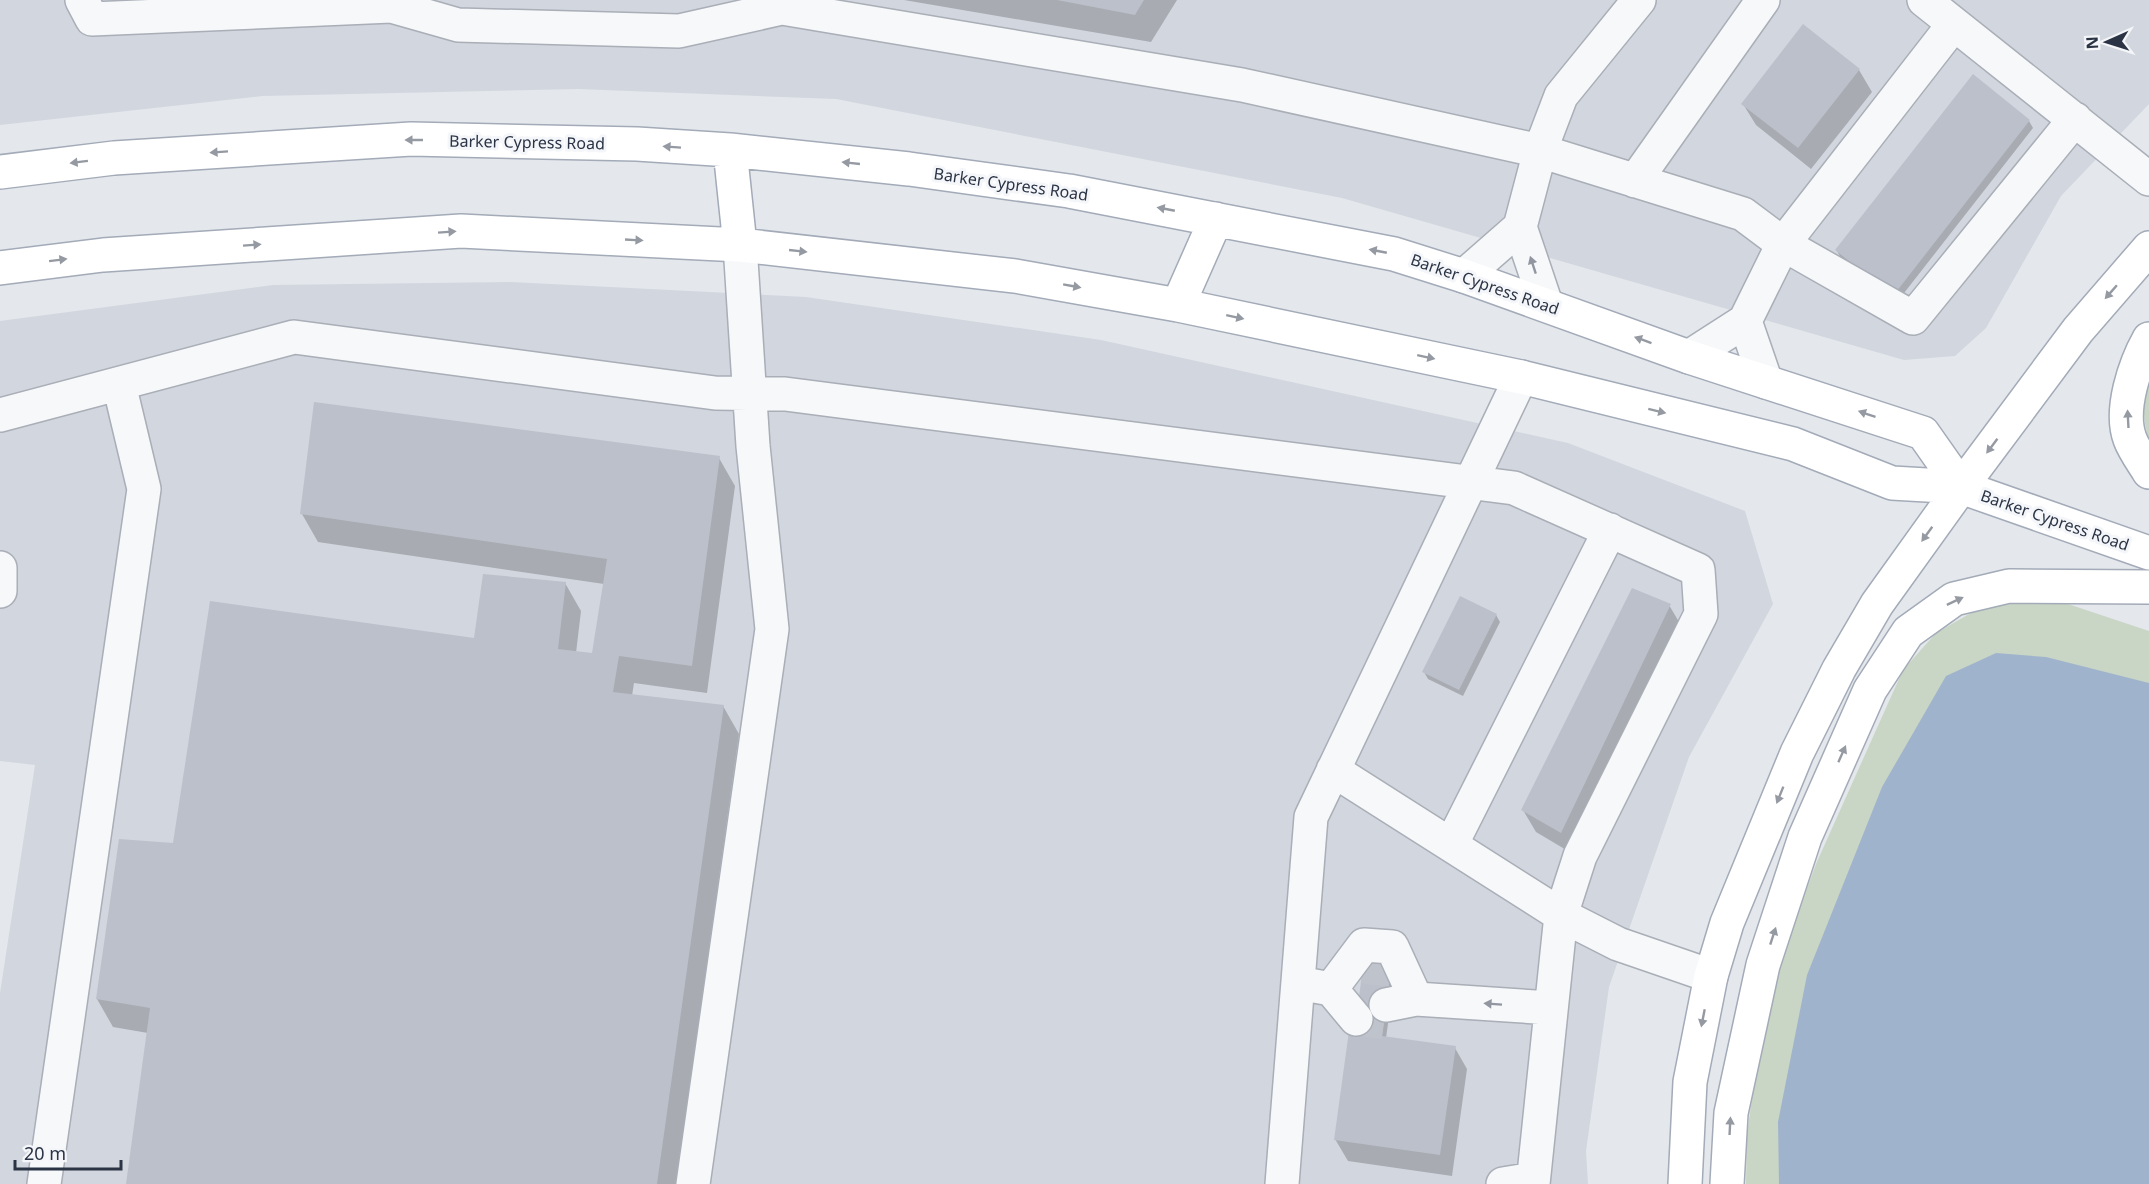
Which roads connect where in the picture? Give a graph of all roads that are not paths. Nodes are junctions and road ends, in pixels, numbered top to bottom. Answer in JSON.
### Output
{"nodes":[{"id":1,"x":82,"y":0,"type":"edge"},
{"id":2,"x":1639,"y":0,"type":"edge"},
{"id":3,"x":1763,"y":0,"type":"edge"},
{"id":4,"x":1924,"y":0,"type":"edge"},
{"id":5,"x":1954,"y":24,"type":"junction"},
{"id":6,"x":2075,"y":119,"type":"junction"},
{"id":7,"x":730,"y":150,"type":"junction"},
{"id":8,"x":1540,"y":151,"type":"junction"},
{"id":9,"x":0,"y":172,"type":"edge"},
{"id":10,"x":2149,"y":179,"type":"edge"},
{"id":11,"x":1635,"y":181,"type":"junction"},
{"id":12,"x":1216,"y":219,"type":"junction"},
{"id":13,"x":1520,"y":227,"type":"junction"},
{"id":14,"x":1783,"y":244,"type":"junction"},
{"id":15,"x":740,"y":245,"type":"junction"},
{"id":16,"x":2149,"y":248,"type":"edge"},
{"id":17,"x":0,"y":268,"type":"edge"},
{"id":18,"x":1464,"y":276,"type":"junction"},
{"id":19,"x":1546,"y":304,"type":"junction"},
{"id":20,"x":1178,"y":305,"type":"junction"},
{"id":21,"x":1745,"y":321,"type":"junction"},
{"id":22,"x":2149,"y":339,"type":"edge"},
{"id":23,"x":1689,"y":357,"type":"junction"},
{"id":24,"x":1521,"y":377,"type":"junction"},
{"id":25,"x":1766,"y":382,"type":"junction"},
{"id":26,"x":119,"y":384,"type":"junction"},
{"id":27,"x":750,"y":394,"type":"junction"},
{"id":28,"x":0,"y":415,"type":"edge"},
{"id":29,"x":2149,"y":472,"type":"edge"},
{"id":30,"x":1470,"y":484,"type":"junction"},
{"id":31,"x":1961,"y":487,"type":"junction"},
{"id":32,"x":1610,"y":530,"type":"junction"},
{"id":33,"x":2149,"y":553,"type":"edge"},
{"id":34,"x":0,"y":568,"type":"edge"},
{"id":35,"x":2149,"y":587,"type":"edge"},
{"id":36,"x":0,"y":591,"type":"edge"},
{"id":37,"x":1333,"y":770,"type":"junction"},
{"id":38,"x":1451,"y":845,"type":"junction"},
{"id":39,"x":1561,"y":915,"type":"junction"},
{"id":40,"x":1712,"y":976,"type":"junction"},
{"id":41,"x":1298,"y":984,"type":"junction"},
{"id":42,"x":1551,"y":1008,"type":"junction"},
{"id":43,"x":1523,"y":1182,"type":"edge"},
{"id":44,"x":44,"y":1184,"type":"edge"},
{"id":45,"x":693,"y":1184,"type":"edge"},
{"id":46,"x":1282,"y":1184,"type":"edge"},
{"id":47,"x":1685,"y":1184,"type":"edge"},
{"id":48,"x":1727,"y":1184,"type":"edge"}],
"edges":[{"from":1,"to":8,"type":"street"},
{"from":2,"to":8,"type":"street"},
{"from":3,"to":11,"type":"street"},
{"from":4,"to":5,"type":"street"},
{"from":5,"to":6,"type":"street"},
{"from":5,"to":14,"type":"street"},
{"from":6,"to":10,"type":"street"},
{"from":6,"to":14,"type":"street"},
{"from":7,"to":9,"type":"main road","name":"Barker Cypress Road","one_way":true},
{"from":12,"to":7,"type":"main road","name":"Barker Cypress Road","one_way":true},
{"from":7,"to":15,"type":"main road"},
{"from":8,"to":11,"type":"street"},
{"from":8,"to":13,"type":"street"},
{"from":11,"to":14,"type":"street"},
{"from":18,"to":12,"type":"main road","name":"Barker Cypress Road","one_way":true},
{"from":12,"to":20,"type":"main road"},
{"from":13,"to":18,"type":"street"},
{"from":19,"to":13,"type":"street","one_way":true},
{"from":14,"to":21,"type":"street"},
{"from":17,"to":15,"type":"main road","name":"Barker Cypress Road","one_way":true},
{"from":15,"to":20,"type":"main road","name":"Barker Cypress Road","one_way":true},
{"from":15,"to":27,"type":"street"},
{"from":16,"to":31,"type":"main road","one_way":true},
{"from":18,"to":19,"type":"main road","name":"Barker Cypress Road"},
{"from":23,"to":19,"type":"main road","name":"Barker Cypress Road","one_way":true},
{"from":20,"to":24,"type":"main road","name":"Barker Cypress Road","one_way":true},
{"from":21,"to":23,"type":"street"},
{"from":21,"to":25,"type":"street"},
{"from":29,"to":22,"type":"main road","one_way":true},
{"from":23,"to":25,"type":"main road","name":"Barker Cypress Road"},
{"from":24,"to":30,"type":"street"},
{"from":24,"to":31,"type":"main road","name":"Barker Cypress Road","one_way":true},
{"from":31,"to":25,"type":"main road","name":"Barker Cypress Road","one_way":true},
{"from":26,"to":27,"type":"street"},
{"from":26,"to":28,"type":"street"},
{"from":26,"to":44,"type":"street"},
{"from":27,"to":30,"type":"street"},
{"from":27,"to":45,"type":"street"},
{"from":30,"to":32,"type":"street"},
{"from":30,"to":37,"type":"street"},
{"from":31,"to":33,"type":"main road","name":"Barker Cypress Road"},
{"from":31,"to":40,"type":"main road","one_way":true},
{"from":32,"to":38,"type":"street"},
{"from":32,"to":39,"type":"street"},
{"from":34,"to":36,"type":"street"},
{"from":48,"to":35,"type":"main road","one_way":true},
{"from":37,"to":38,"type":"street"},
{"from":37,"to":41,"type":"street"},
{"from":38,"to":39,"type":"street"},
{"from":39,"to":40,"type":"street"},
{"from":39,"to":42,"type":"street"},
{"from":40,"to":47,"type":"main road","one_way":true},
{"from":42,"to":41,"type":"street","one_way":true},
{"from":41,"to":46,"type":"street"},
{"from":42,"to":43,"type":"street"}]}
